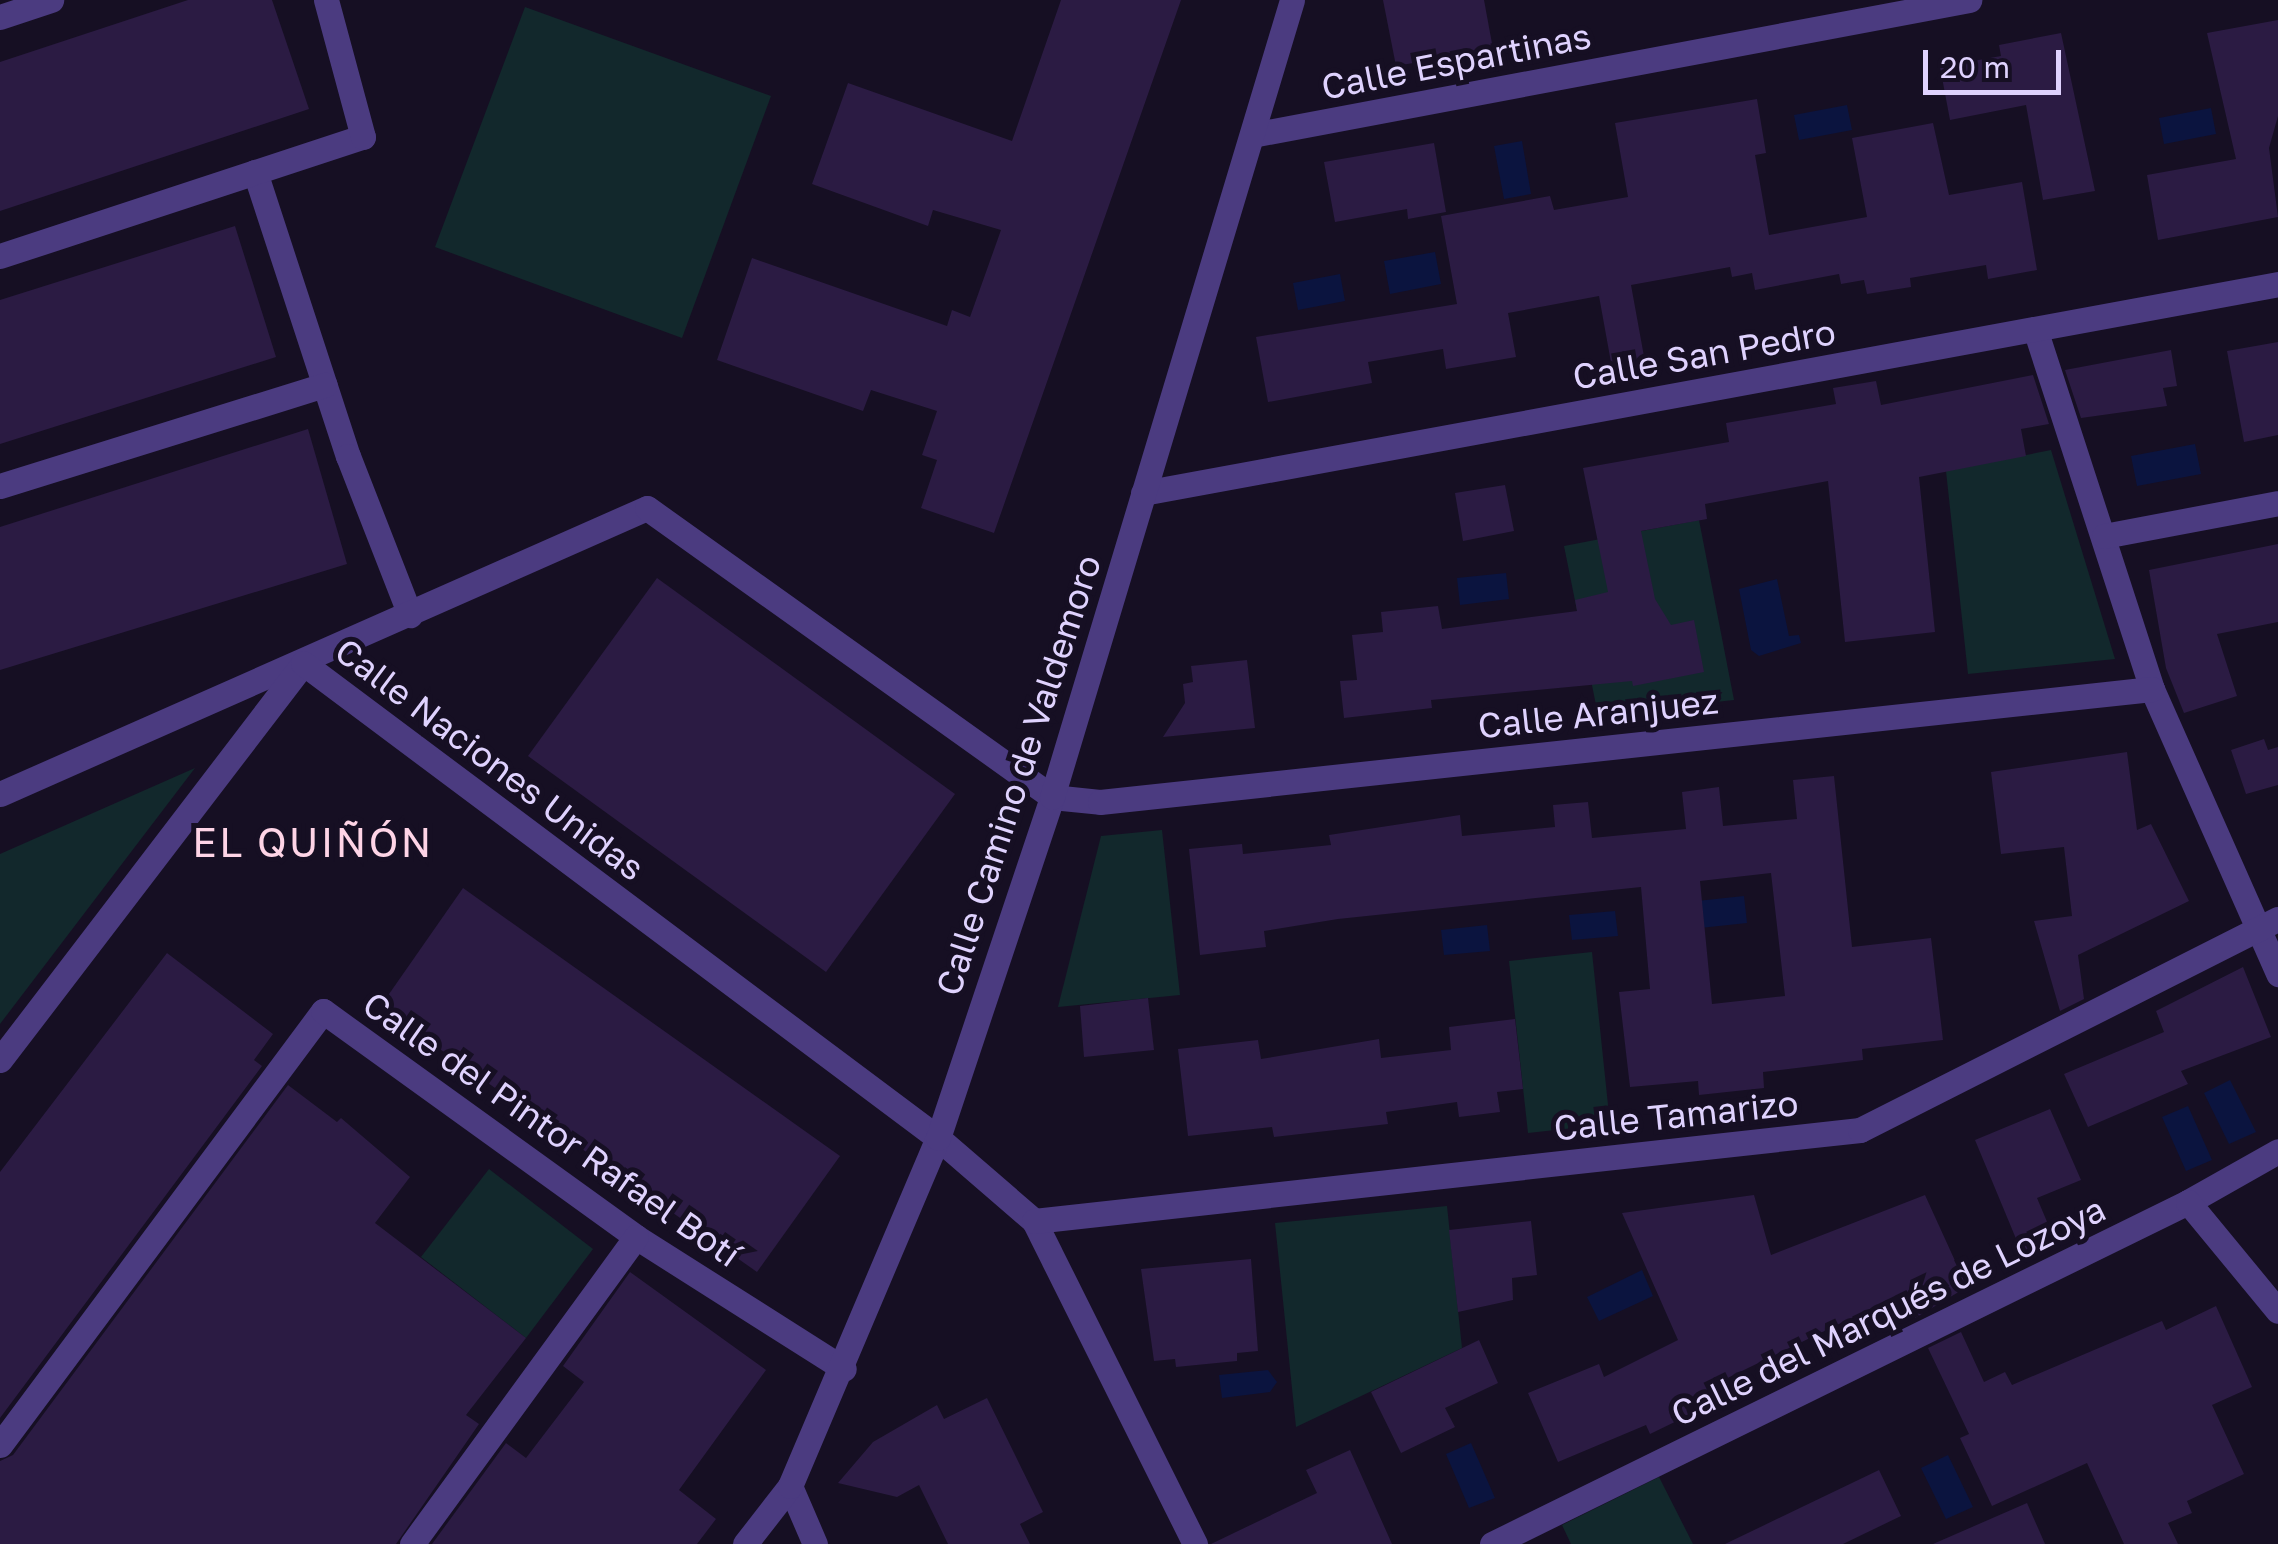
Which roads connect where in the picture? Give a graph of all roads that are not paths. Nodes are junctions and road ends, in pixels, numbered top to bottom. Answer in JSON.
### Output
{"nodes":[{"id":1,"x":51,"y":0,"type":"edge"},
{"id":2,"x":326,"y":0,"type":"edge"},
{"id":3,"x":1292,"y":0,"type":"edge"},
{"id":4,"x":1968,"y":0,"type":"edge"},
{"id":5,"x":0,"y":17,"type":"edge"},
{"id":6,"x":1252,"y":135,"type":"junction"},
{"id":7,"x":255,"y":172,"type":"junction"},
{"id":8,"x":0,"y":256,"type":"edge"},
{"id":9,"x":2278,"y":284,"type":"edge"},
{"id":10,"x":2035,"y":329,"type":"junction"},
{"id":11,"x":325,"y":384,"type":"junction"},
{"id":12,"x":0,"y":486,"type":"edge"},
{"id":13,"x":1143,"y":493,"type":"junction"},
{"id":14,"x":2278,"y":502,"type":"edge"},
{"id":15,"x":2104,"y":536,"type":"junction"},
{"id":16,"x":410,"y":615,"type":"junction"},
{"id":17,"x":303,"y":664,"type":"junction"},
{"id":18,"x":2152,"y":689,"type":"junction"},
{"id":19,"x":0,"y":794,"type":"edge"},
{"id":20,"x":1052,"y":796,"type":"junction"},
{"id":21,"x":2269,"y":922,"type":"edge"},
{"id":22,"x":2278,"y":974,"type":"edge"},
{"id":23,"x":0,"y":1060,"type":"edge"},
{"id":24,"x":938,"y":1138,"type":"junction"},
{"id":25,"x":2278,"y":1151,"type":"edge"},
{"id":26,"x":2188,"y":1202,"type":"junction"},
{"id":27,"x":1034,"y":1221,"type":"junction"},
{"id":28,"x":636,"y":1237,"type":"junction"},
{"id":29,"x":2278,"y":1311,"type":"edge"},
{"id":30,"x":844,"y":1369,"type":"junction"},
{"id":31,"x":0,"y":1445,"type":"edge"},
{"id":32,"x":790,"y":1486,"type":"junction"},
{"id":33,"x":412,"y":1544,"type":"edge"},
{"id":34,"x":745,"y":1544,"type":"edge"},
{"id":35,"x":816,"y":1544,"type":"edge"},
{"id":36,"x":1195,"y":1544,"type":"edge"},
{"id":37,"x":1492,"y":1544,"type":"edge"}],
"edges":[{"from":1,"to":5,"type":"street"},
{"from":2,"to":7,"type":"street"},
{"from":3,"to":6,"type":"street","name":"Calle Camino de Valdemoro"},
{"from":4,"to":6,"type":"street","name":"Calle Espartinas"},
{"from":6,"to":13,"type":"street","name":"Calle Camino de Valdemoro"},
{"from":7,"to":8,"type":"street"},
{"from":7,"to":11,"type":"street"},
{"from":9,"to":10,"type":"street","name":"Calle San Pedro"},
{"from":10,"to":13,"type":"street","name":"Calle San Pedro"},
{"from":10,"to":15,"type":"street"},
{"from":11,"to":12,"type":"street"},
{"from":11,"to":16,"type":"street"},
{"from":13,"to":20,"type":"street","name":"Calle Camino de Valdemoro"},
{"from":14,"to":15,"type":"street"},
{"from":15,"to":18,"type":"street"},
{"from":16,"to":17,"type":"street"},
{"from":16,"to":20,"type":"street"},
{"from":17,"to":19,"type":"street"},
{"from":17,"to":23,"type":"street","name":"Calle Naciones Unidas"},
{"from":17,"to":24,"type":"street","name":"Calle Naciones Unidas"},
{"from":18,"to":20,"type":"street","name":"Calle Aranjuez"},
{"from":18,"to":21,"type":"street"},
{"from":20,"to":24,"type":"street","name":"Calle Camino de Valdemoro"},
{"from":21,"to":22,"type":"street"},
{"from":21,"to":27,"type":"street","name":"Calle Tamarizo"},
{"from":24,"to":27,"type":"street","name":"Calle Naciones Unidas"},
{"from":24,"to":30,"type":"street","name":"Calle Camino de Valdemoro"},
{"from":25,"to":26,"type":"street","name":"Calle del Marqués de Lozoya"},
{"from":26,"to":29,"type":"street"},
{"from":26,"to":37,"type":"street","name":"Calle del Marqués de Lozoya"},
{"from":27,"to":36,"type":"street"},
{"from":28,"to":30,"type":"street","name":"Calle del Pintor Rafael Botí"},
{"from":28,"to":31,"type":"street","name":"Calle del Pintor Rafael Botí"},
{"from":28,"to":33,"type":"street"},
{"from":30,"to":32,"type":"street","name":"Calle Camino de Valdemoro"},
{"from":32,"to":34,"type":"street","name":"Calle Camino de Valdemoro"},
{"from":32,"to":35,"type":"street"}]}
